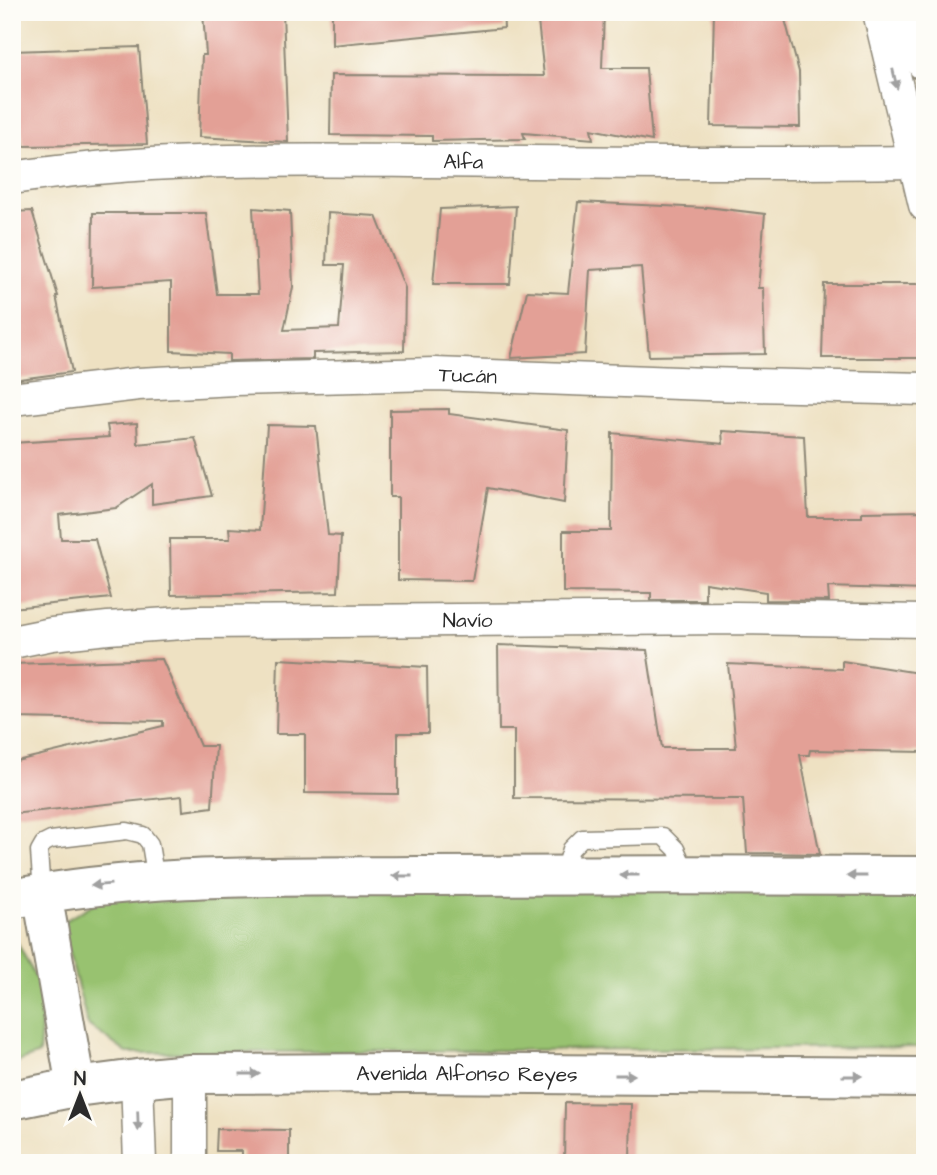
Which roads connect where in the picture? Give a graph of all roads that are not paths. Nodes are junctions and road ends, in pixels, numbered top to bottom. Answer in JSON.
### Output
{"nodes":[{"id":1,"x":879,"y":12,"type":"edge"},
{"id":2,"x":913,"y":12,"type":"edge"},
{"id":3,"x":925,"y":61,"type":"edge"},
{"id":4,"x":914,"y":162,"type":"junction"},
{"id":5,"x":12,"y":178,"type":"edge"},
{"id":6,"x":925,"y":205,"type":"edge"},
{"id":7,"x":925,"y":389,"type":"edge"},
{"id":8,"x":12,"y":399,"type":"edge"},
{"id":9,"x":925,"y":621,"type":"edge"},
{"id":10,"x":12,"y":642,"type":"edge"},
{"id":11,"x":925,"y":876,"type":"edge"},
{"id":12,"x":157,"y":881,"type":"junction"},
{"id":13,"x":27,"y":896,"type":"edge"},
{"id":14,"x":190,"y":1074,"type":"junction"},
{"id":15,"x":925,"y":1077,"type":"edge"},
{"id":16,"x":137,"y":1079,"type":"junction"},
{"id":17,"x":76,"y":1087,"type":"junction"},
{"id":18,"x":12,"y":1100,"type":"edge"},
{"id":19,"x":140,"y":1163,"type":"edge"},
{"id":20,"x":190,"y":1163,"type":"edge"}],
"edges":[{"from":1,"to":4,"type":"street","one_way":true},
{"from":2,"to":3,"type":"main road"},
{"from":4,"to":5,"type":"street","name":"Alfa"},
{"from":4,"to":6,"type":"street"},
{"from":7,"to":8,"type":"street","name":"Tucán"},
{"from":9,"to":10,"type":"street","name":"Navío"},
{"from":11,"to":12,"type":"main road","one_way":true},
{"from":12,"to":13,"type":"main road","one_way":true},
{"from":12,"to":13,"type":"lane"},
{"from":13,"to":17,"type":"main road"},
{"from":14,"to":15,"type":"main road","name":"Avenida Alfonso Reyes","one_way":true},
{"from":14,"to":16,"type":"main road","name":"Avenida Alfonso Reyes"},
{"from":14,"to":20,"type":"street"},
{"from":16,"to":17,"type":"main road","name":"Avenida Alfonso Reyes"},
{"from":16,"to":19,"type":"street","one_way":true},
{"from":17,"to":18,"type":"main road","name":"Avenida Alfonso Reyes"}]}
